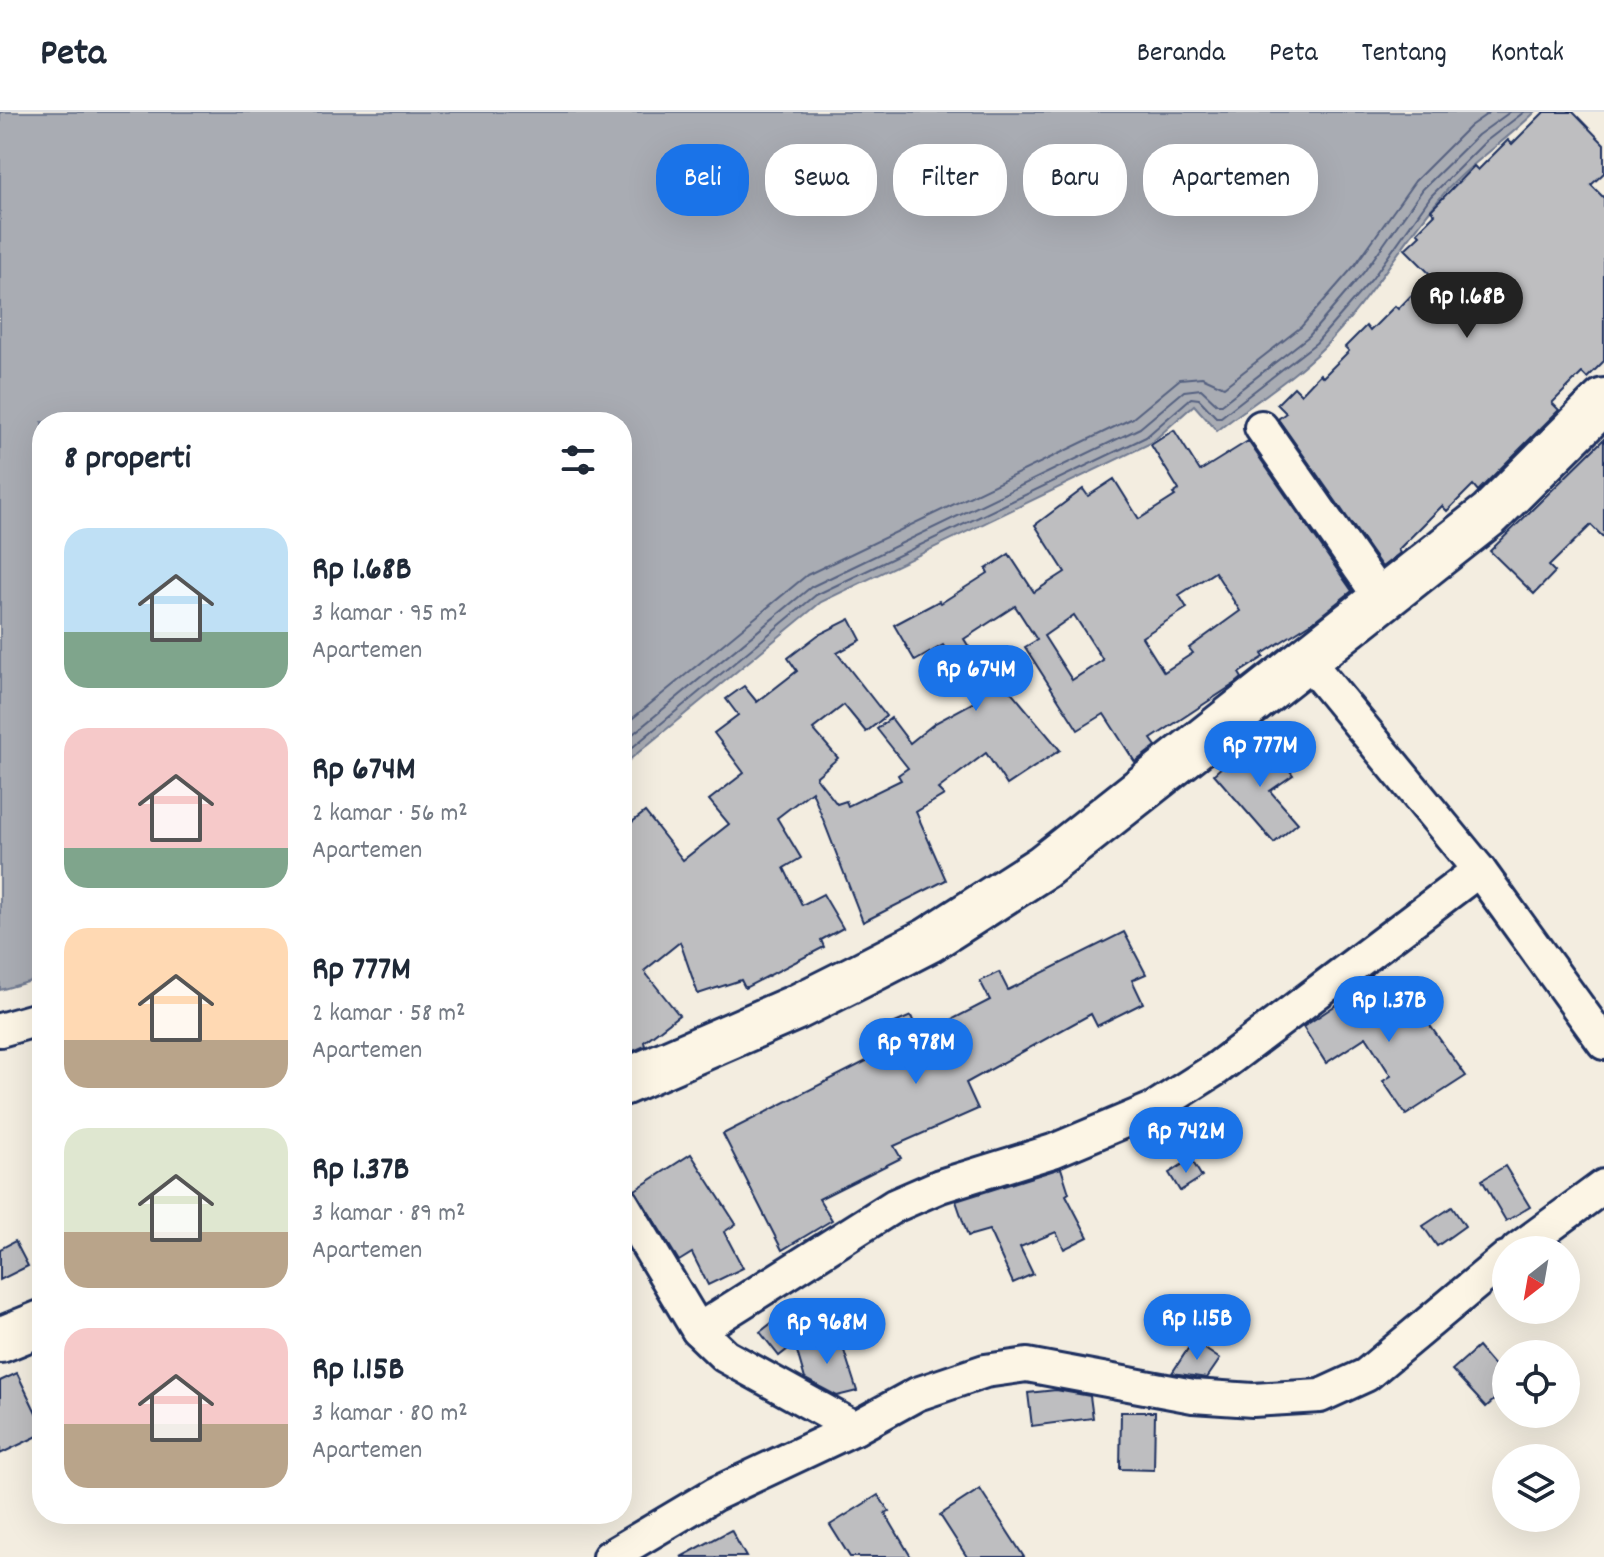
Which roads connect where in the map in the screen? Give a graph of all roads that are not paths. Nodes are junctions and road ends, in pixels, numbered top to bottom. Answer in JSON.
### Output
{"nodes":[{"id":1,"x":1604,"y":401,"type":"edge"},
{"id":2,"x":1261,"y":427,"type":"dead end"},
{"id":3,"x":1382,"y":600,"type":"junction"},
{"id":4,"x":1307,"y":660,"type":"junction"},
{"id":5,"x":1479,"y":870,"type":"junction"},
{"id":6,"x":32,"y":1021,"type":"edge"},
{"id":7,"x":0,"y":1030,"type":"edge"},
{"id":8,"x":1604,"y":1043,"type":"edge"},
{"id":9,"x":632,"y":1079,"type":"edge"},
{"id":10,"x":1604,"y":1186,"type":"edge"},
{"id":11,"x":632,"y":1220,"type":"edge"},
{"id":12,"x":1536,"y":1236,"type":"edge"},
{"id":13,"x":1492,"y":1270,"type":"edge"},
{"id":14,"x":32,"y":1327,"type":"edge"},
{"id":15,"x":698,"y":1330,"type":"junction"},
{"id":16,"x":0,"y":1340,"type":"edge"},
{"id":17,"x":855,"y":1428,"type":"junction"},
{"id":18,"x":609,"y":1557,"type":"edge"}],
"edges":[{"from":1,"to":3,"type":"highway"},
{"from":2,"to":3,"type":"street"},
{"from":3,"to":4,"type":"highway"},
{"from":4,"to":5,"type":"street"},
{"from":4,"to":9,"type":"highway"},
{"from":5,"to":8,"type":"street"},
{"from":5,"to":15,"type":"street"},
{"from":6,"to":7,"type":"street"},
{"from":10,"to":12,"type":"street"},
{"from":11,"to":15,"type":"street"},
{"from":13,"to":17,"type":"street"},
{"from":14,"to":16,"type":"highway"},
{"from":15,"to":17,"type":"street"},
{"from":17,"to":18,"type":"street"}]}
